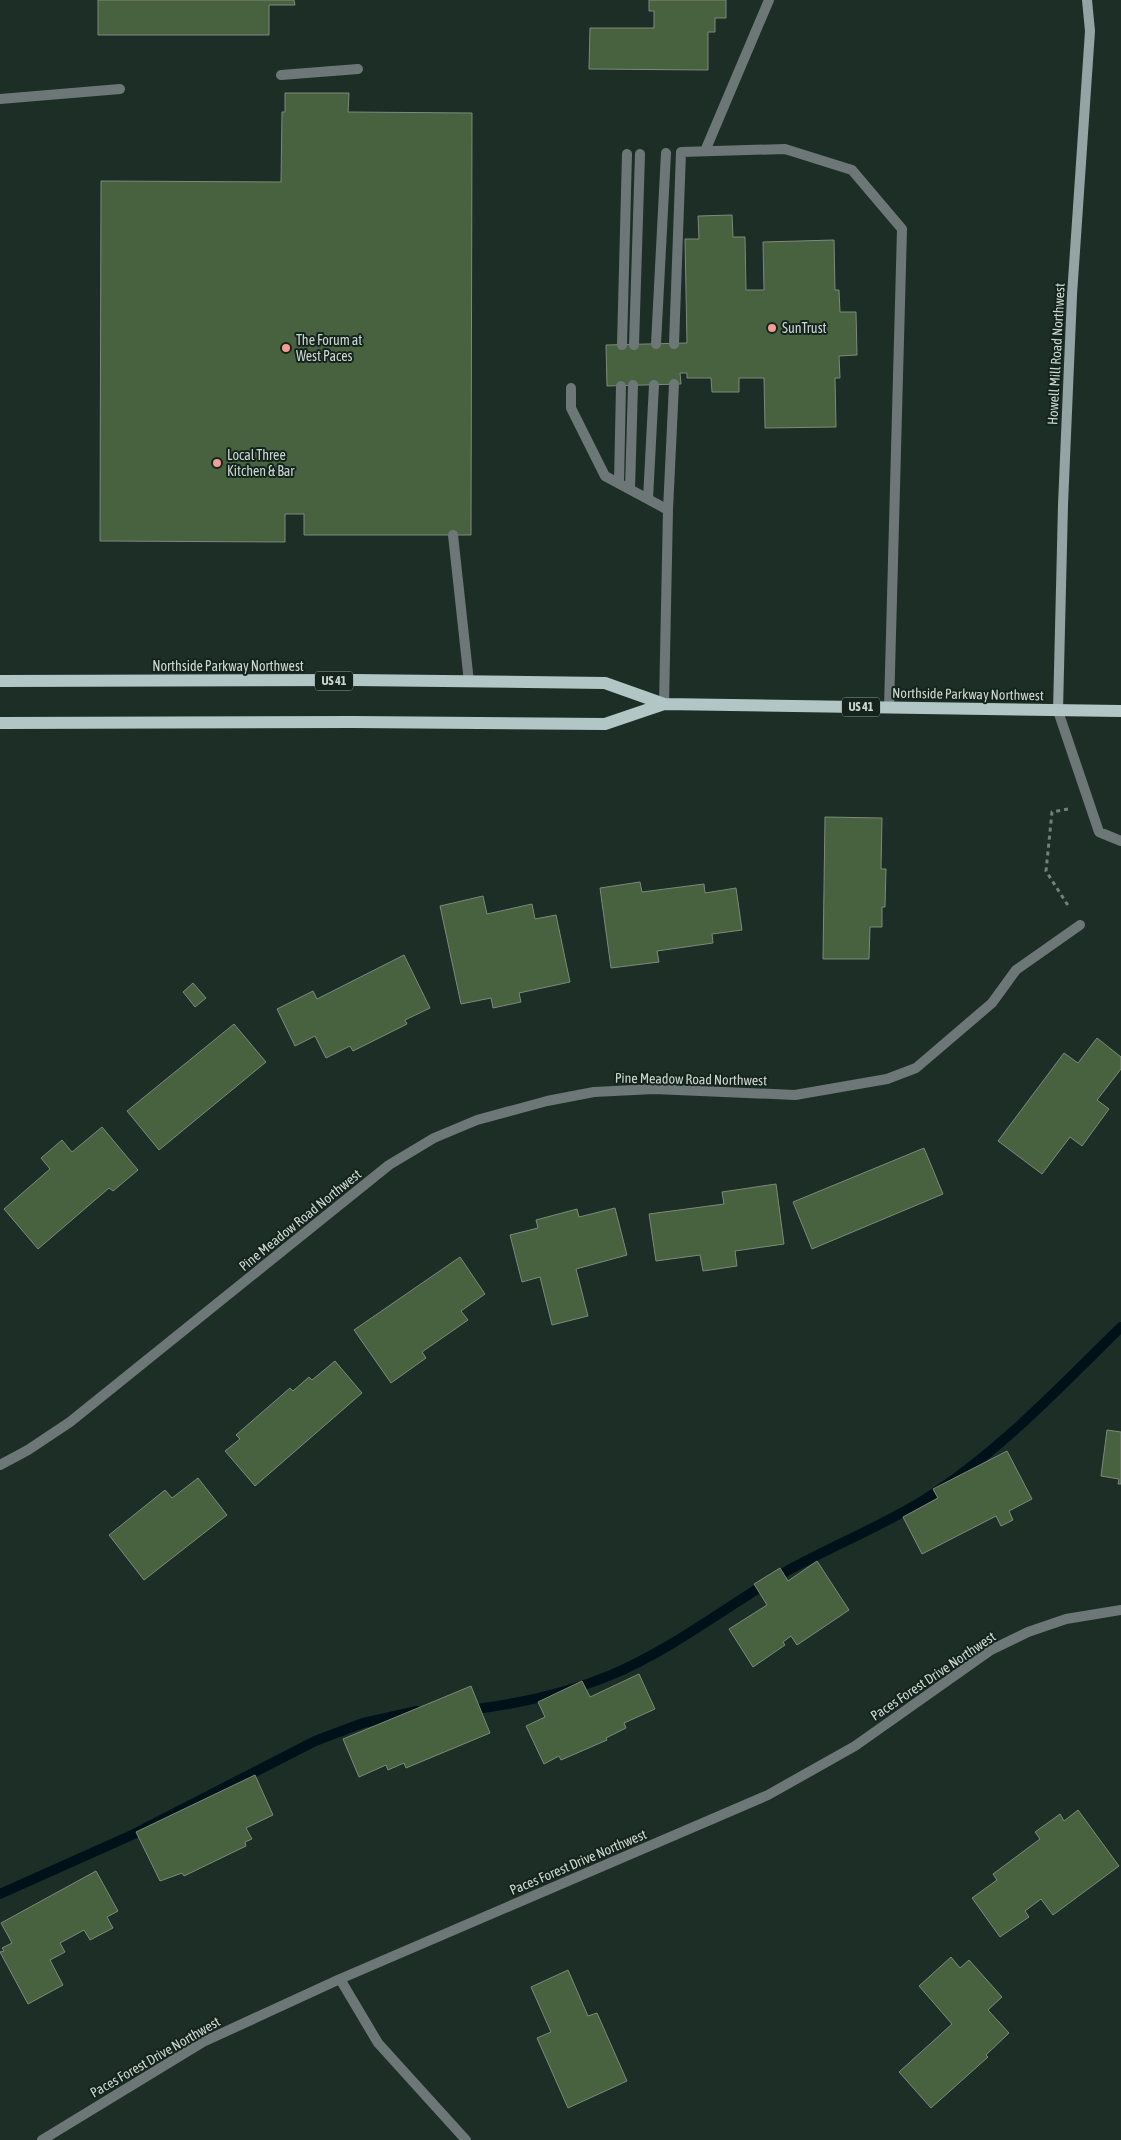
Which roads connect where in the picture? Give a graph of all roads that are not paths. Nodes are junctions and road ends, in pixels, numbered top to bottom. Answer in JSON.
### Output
{"nodes":[{"id":1,"x":768,"y":0,"type":"edge"},
{"id":2,"x":1087,"y":0,"type":"edge"},
{"id":3,"x":358,"y":69,"type":"dead end"},
{"id":4,"x":281,"y":75,"type":"dead end"},
{"id":5,"x":120,"y":89,"type":"dead end"},
{"id":6,"x":0,"y":99,"type":"edge"},
{"id":7,"x":705,"y":152,"type":"junction"},
{"id":8,"x":666,"y":153,"type":"dead end"},
{"id":9,"x":627,"y":154,"type":"dead end"},
{"id":10,"x":640,"y":154,"type":"dead end"},
{"id":11,"x":656,"y":344,"type":"dead end"},
{"id":12,"x":674,"y":344,"type":"dead end"},
{"id":13,"x":622,"y":345,"type":"dead end"},
{"id":14,"x":634,"y":345,"type":"dead end"},
{"id":15,"x":674,"y":384,"type":"dead end"},
{"id":16,"x":633,"y":385,"type":"dead end"},
{"id":17,"x":654,"y":385,"type":"dead end"},
{"id":18,"x":621,"y":386,"type":"dead end"},
{"id":19,"x":572,"y":388,"type":"dead end"},
{"id":20,"x":619,"y":483,"type":"junction"},
{"id":21,"x":630,"y":489,"type":"junction"},
{"id":22,"x":648,"y":499,"type":"junction"},
{"id":23,"x":668,"y":510,"type":"junction"},
{"id":24,"x":453,"y":536,"type":"dead end"},
{"id":25,"x":0,"y":681,"type":"edge"},
{"id":26,"x":469,"y":682,"type":"junction"},
{"id":27,"x":664,"y":704,"type":"junction"},
{"id":28,"x":889,"y":708,"type":"junction"},
{"id":29,"x":1058,"y":711,"type":"junction"},
{"id":30,"x":1121,"y":711,"type":"edge"},
{"id":31,"x":0,"y":723,"type":"edge"},
{"id":32,"x":1121,"y":842,"type":"edge"},
{"id":33,"x":1080,"y":925,"type":"road end"},
{"id":34,"x":0,"y":1464,"type":"edge"},
{"id":35,"x":1121,"y":1610,"type":"edge"},
{"id":36,"x":340,"y":1979,"type":"junction"},
{"id":37,"x":42,"y":2140,"type":"edge"},
{"id":38,"x":466,"y":2140,"type":"edge"}],
"edges":[{"from":1,"to":7,"type":"street"},
{"from":2,"to":29,"type":"main road","name":"Howell Mill Road Northwest"},
{"from":3,"to":4,"type":"street"},
{"from":5,"to":6,"type":"street"},
{"from":7,"to":12,"type":"street"},
{"from":7,"to":28,"type":"street"},
{"from":8,"to":11,"type":"street"},
{"from":9,"to":13,"type":"street"},
{"from":10,"to":14,"type":"street"},
{"from":15,"to":23,"type":"street"},
{"from":16,"to":21,"type":"street"},
{"from":17,"to":22,"type":"street"},
{"from":18,"to":20,"type":"street"},
{"from":19,"to":20,"type":"street"},
{"from":20,"to":21,"type":"street"},
{"from":21,"to":22,"type":"street"},
{"from":22,"to":23,"type":"street"},
{"from":23,"to":27,"type":"street"},
{"from":24,"to":26,"type":"street"},
{"from":25,"to":26,"type":"main road","name":"Northside Parkway Northwest","number":"US 41"},
{"from":26,"to":27,"type":"main road","name":"Northside Parkway Northwest","number":"US 41"},
{"from":27,"to":28,"type":"main road","name":"Northside Parkway Northwest","number":"US 41"},
{"from":27,"to":31,"type":"main road","name":"Northside Parkway Northwest","number":"US 41"},
{"from":28,"to":29,"type":"main road","name":"Northside Parkway Northwest","number":"US 41"},
{"from":29,"to":30,"type":"main road","name":"Northside Parkway Northwest","number":"US 41"},
{"from":29,"to":32,"type":"street"},
{"from":33,"to":34,"type":"street","name":"Pine Meadow Road Northwest"},
{"from":35,"to":36,"type":"street","name":"Paces Forest Drive Northwest"},
{"from":36,"to":37,"type":"street","name":"Paces Forest Drive Northwest"},
{"from":36,"to":38,"type":"street"}]}
